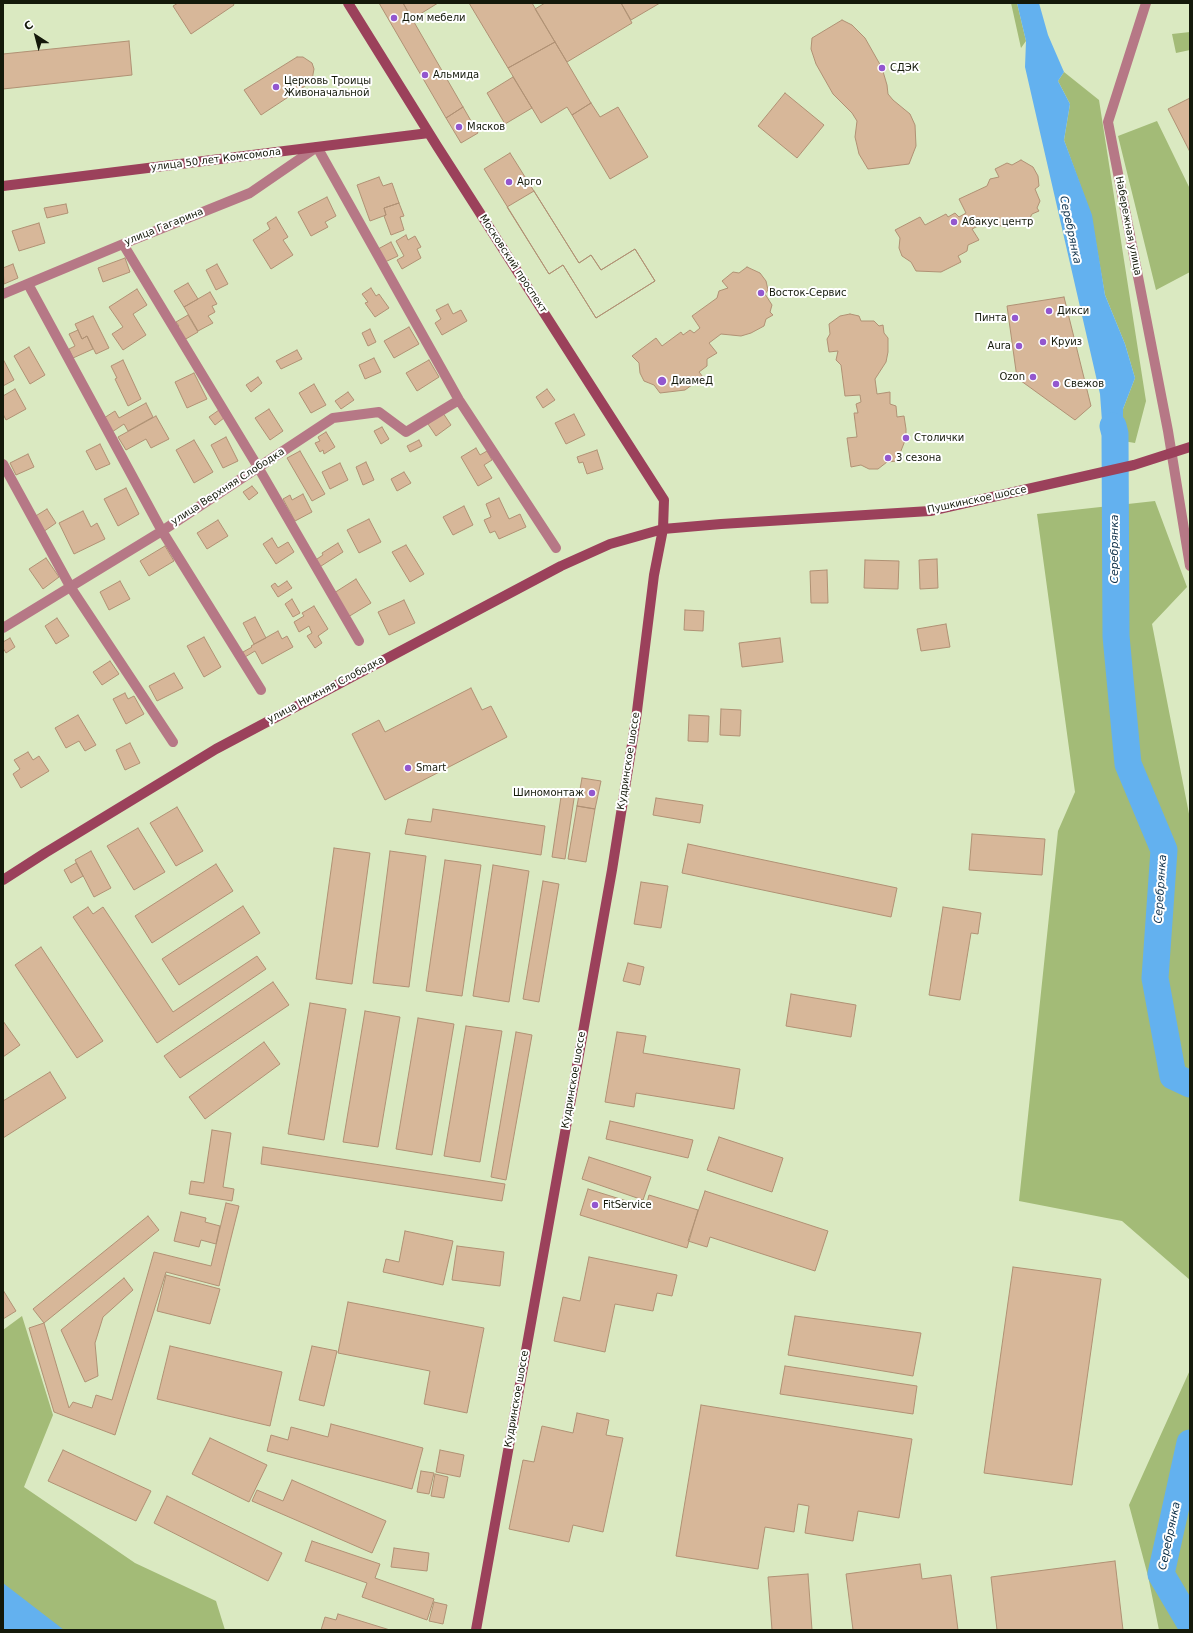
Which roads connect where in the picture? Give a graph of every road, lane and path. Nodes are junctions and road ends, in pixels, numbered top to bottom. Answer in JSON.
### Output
{"nodes":[{"id":1,"x":348,"y":3,"type":"edge"},
{"id":2,"x":1146,"y":3,"type":"edge"},
{"id":3,"x":429,"y":133,"type":"junction"},
{"id":4,"x":317,"y":147,"type":"junction"},
{"id":5,"x":3,"y":186,"type":"edge"},
{"id":6,"x":123,"y":244,"type":"junction"},
{"id":7,"x":28,"y":284,"type":"junction"},
{"id":8,"x":3,"y":294,"type":"edge"},
{"id":9,"x":459,"y":400,"type":"junction"},
{"id":10,"x":1190,"y":447,"type":"edge"},
{"id":11,"x":1172,"y":453,"type":"junction"},
{"id":12,"x":3,"y":464,"type":"edge"},
{"id":13,"x":258,"y":467,"type":"junction"},
{"id":14,"x":663,"y":529,"type":"junction"},
{"id":15,"x":162,"y":531,"type":"junction"},
{"id":16,"x":556,"y":548,"type":"dead end"},
{"id":17,"x":1190,"y":566,"type":"edge"},
{"id":18,"x":71,"y":588,"type":"junction"},
{"id":19,"x":3,"y":628,"type":"edge"},
{"id":20,"x":359,"y":641,"type":"dead end"},
{"id":21,"x":261,"y":690,"type":"dead end"},
{"id":22,"x":173,"y":742,"type":"dead end"},
{"id":23,"x":3,"y":880,"type":"edge"},
{"id":24,"x":476,"y":1630,"type":"edge"}],
"edges":[{"from":1,"to":3,"type":"main road","name":"Московский проспект"},
{"from":2,"to":11,"type":"street","name":"Набережная улица"},
{"from":3,"to":4,"type":"main road","name":"улица 50 лет Комсомола"},
{"from":3,"to":14,"type":"main road","name":"Московский проспект"},
{"from":4,"to":5,"type":"main road","name":"улица 50 лет Комсомола"},
{"from":4,"to":6,"type":"street","name":"улица Гагарина"},
{"from":4,"to":9,"type":"street"},
{"from":6,"to":7,"type":"street","name":"улица Гагарина"},
{"from":6,"to":13,"type":"street"},
{"from":7,"to":8,"type":"street","name":"улица Гагарина"},
{"from":7,"to":15,"type":"street"},
{"from":9,"to":13,"type":"street","name":"улица Верхняя Слободка"},
{"from":9,"to":16,"type":"street"},
{"from":10,"to":11,"type":"main road","name":"Пушкинское шоссе"},
{"from":11,"to":14,"type":"main road","name":"Пушкинское шоссе"},
{"from":11,"to":17,"type":"street","name":"Набережная улица"},
{"from":12,"to":18,"type":"street"},
{"from":13,"to":15,"type":"street","name":"улица Верхняя Слободка"},
{"from":13,"to":20,"type":"street"},
{"from":14,"to":23,"type":"main road","name":"улица Нижняя Слободка"},
{"from":14,"to":24,"type":"main road","name":"Кудринское шоссе"},
{"from":15,"to":18,"type":"street","name":"улица Верхняя Слободка"},
{"from":15,"to":21,"type":"street"},
{"from":18,"to":19,"type":"street","name":"улица Верхняя Слободка"},
{"from":18,"to":22,"type":"street"}]}
